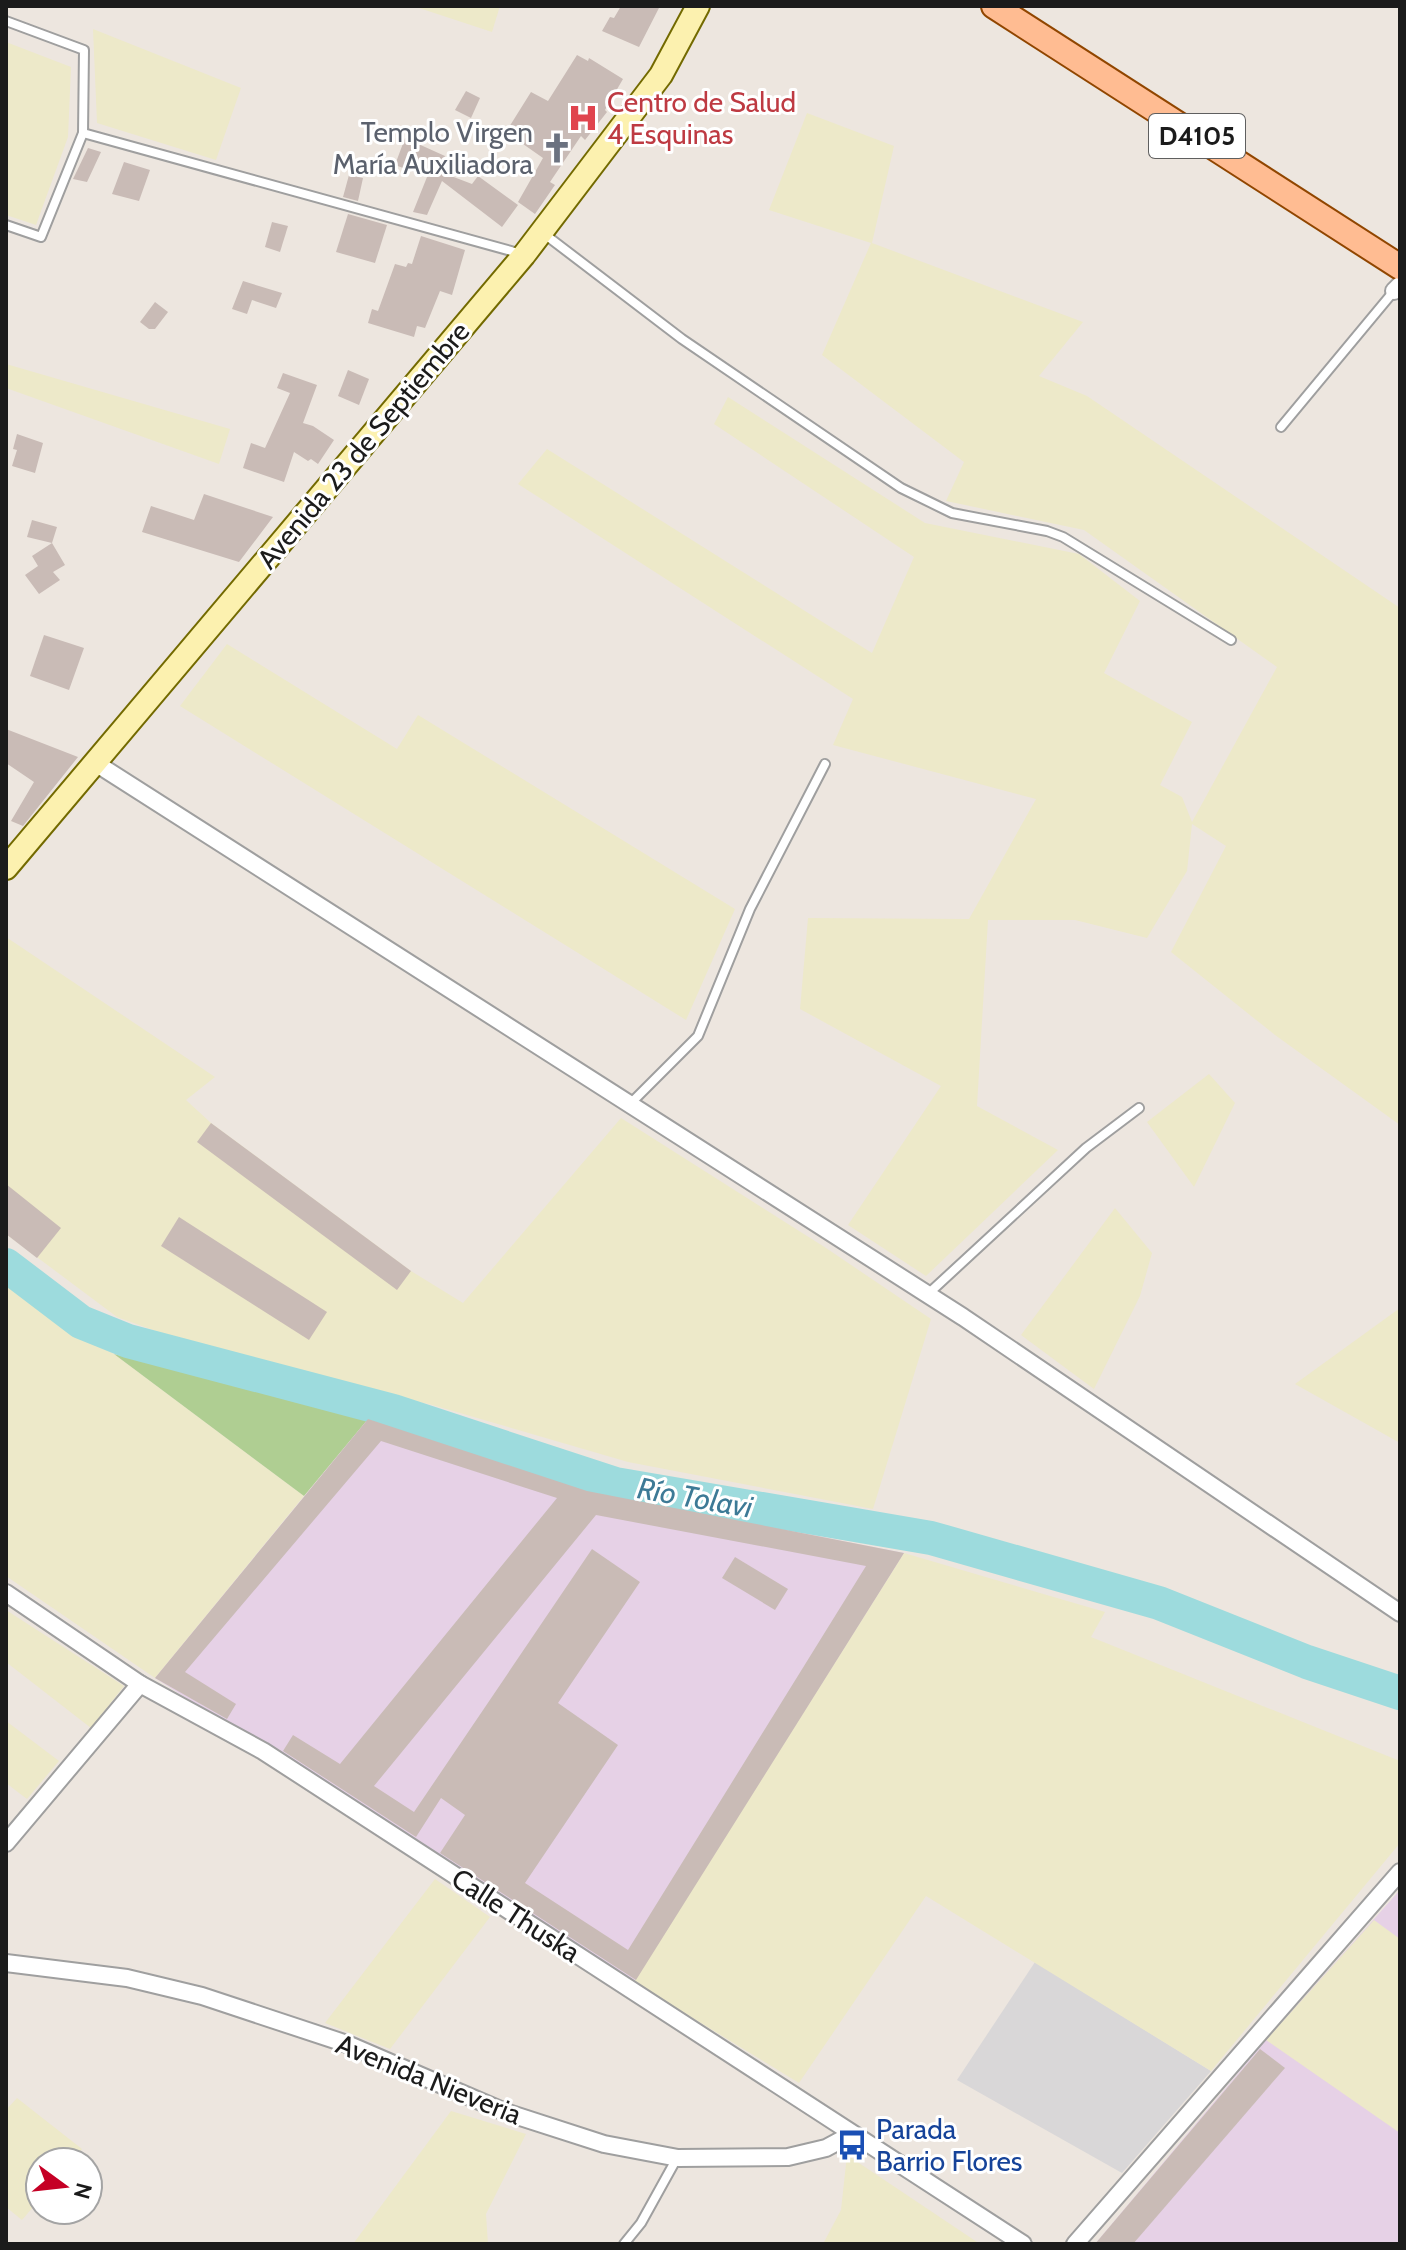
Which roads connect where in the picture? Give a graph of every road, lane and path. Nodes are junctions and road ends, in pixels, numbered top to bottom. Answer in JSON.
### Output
{"nodes":[{"id":1,"x":698,"y":6,"type":"edge"},
{"id":2,"x":994,"y":6,"type":"edge"},
{"id":3,"x":6,"y":21,"type":"edge"},
{"id":4,"x":83,"y":133,"type":"junction"},
{"id":5,"x":6,"y":225,"type":"edge"},
{"id":6,"x":542,"y":232,"type":"junction"},
{"id":7,"x":524,"y":255,"type":"junction"},
{"id":8,"x":1400,"y":267,"type":"edge"},
{"id":9,"x":1397,"y":288,"type":"edge"},
{"id":10,"x":1281,"y":427,"type":"dead end"},
{"id":11,"x":1231,"y":640,"type":"dead end"},
{"id":12,"x":94,"y":762,"type":"junction"},
{"id":13,"x":825,"y":764,"type":"dead end"},
{"id":14,"x":6,"y":868,"type":"edge"},
{"id":15,"x":629,"y":1105,"type":"junction"},
{"id":16,"x":1139,"y":1108,"type":"dead end"},
{"id":17,"x":928,"y":1295,"type":"junction"},
{"id":18,"x":6,"y":1593,"type":"edge"},
{"id":19,"x":1400,"y":1613,"type":"edge"},
{"id":20,"x":140,"y":1684,"type":"junction"},
{"id":21,"x":6,"y":1843,"type":"edge"},
{"id":22,"x":1400,"y":1872,"type":"edge"},
{"id":23,"x":6,"y":1963,"type":"edge"},
{"id":24,"x":852,"y":2134,"type":"junction"},
{"id":25,"x":678,"y":2158,"type":"junction"},
{"id":26,"x":624,"y":2244,"type":"edge"},
{"id":27,"x":1023,"y":2244,"type":"edge"},
{"id":28,"x":1075,"y":2244,"type":"edge"}],
"edges":[{"from":1,"to":6,"type":"main road","name":"Avenida 23 de Septiembre"},
{"from":2,"to":8,"type":"main road","number":"D4105"},
{"from":3,"to":4,"type":"lane"},
{"from":4,"to":5,"type":"lane"},
{"from":4,"to":7,"type":"lane"},
{"from":6,"to":7,"type":"main road","name":"Avenida 23 de Septiembre"},
{"from":6,"to":11,"type":"lane"},
{"from":7,"to":12,"type":"main road","name":"Avenida 23 de Septiembre"},
{"from":9,"to":10,"type":"lane"},
{"from":12,"to":14,"type":"main road","name":"Avenida 23 de Septiembre"},
{"from":12,"to":15,"type":"street"},
{"from":13,"to":15,"type":"lane"},
{"from":15,"to":17,"type":"street"},
{"from":16,"to":17,"type":"lane"},
{"from":17,"to":19,"type":"street"},
{"from":18,"to":20,"type":"street","name":"Calle Thuska"},
{"from":20,"to":21,"type":"street"},
{"from":20,"to":24,"type":"street","name":"Calle Thuska"},
{"from":22,"to":28,"type":"street"},
{"from":23,"to":25,"type":"street","name":"Avenida Nieveria"},
{"from":24,"to":25,"type":"street","name":"Avenida Nieveria"},
{"from":24,"to":27,"type":"street","name":"Calle Thuska"},
{"from":25,"to":26,"type":"lane"}]}
